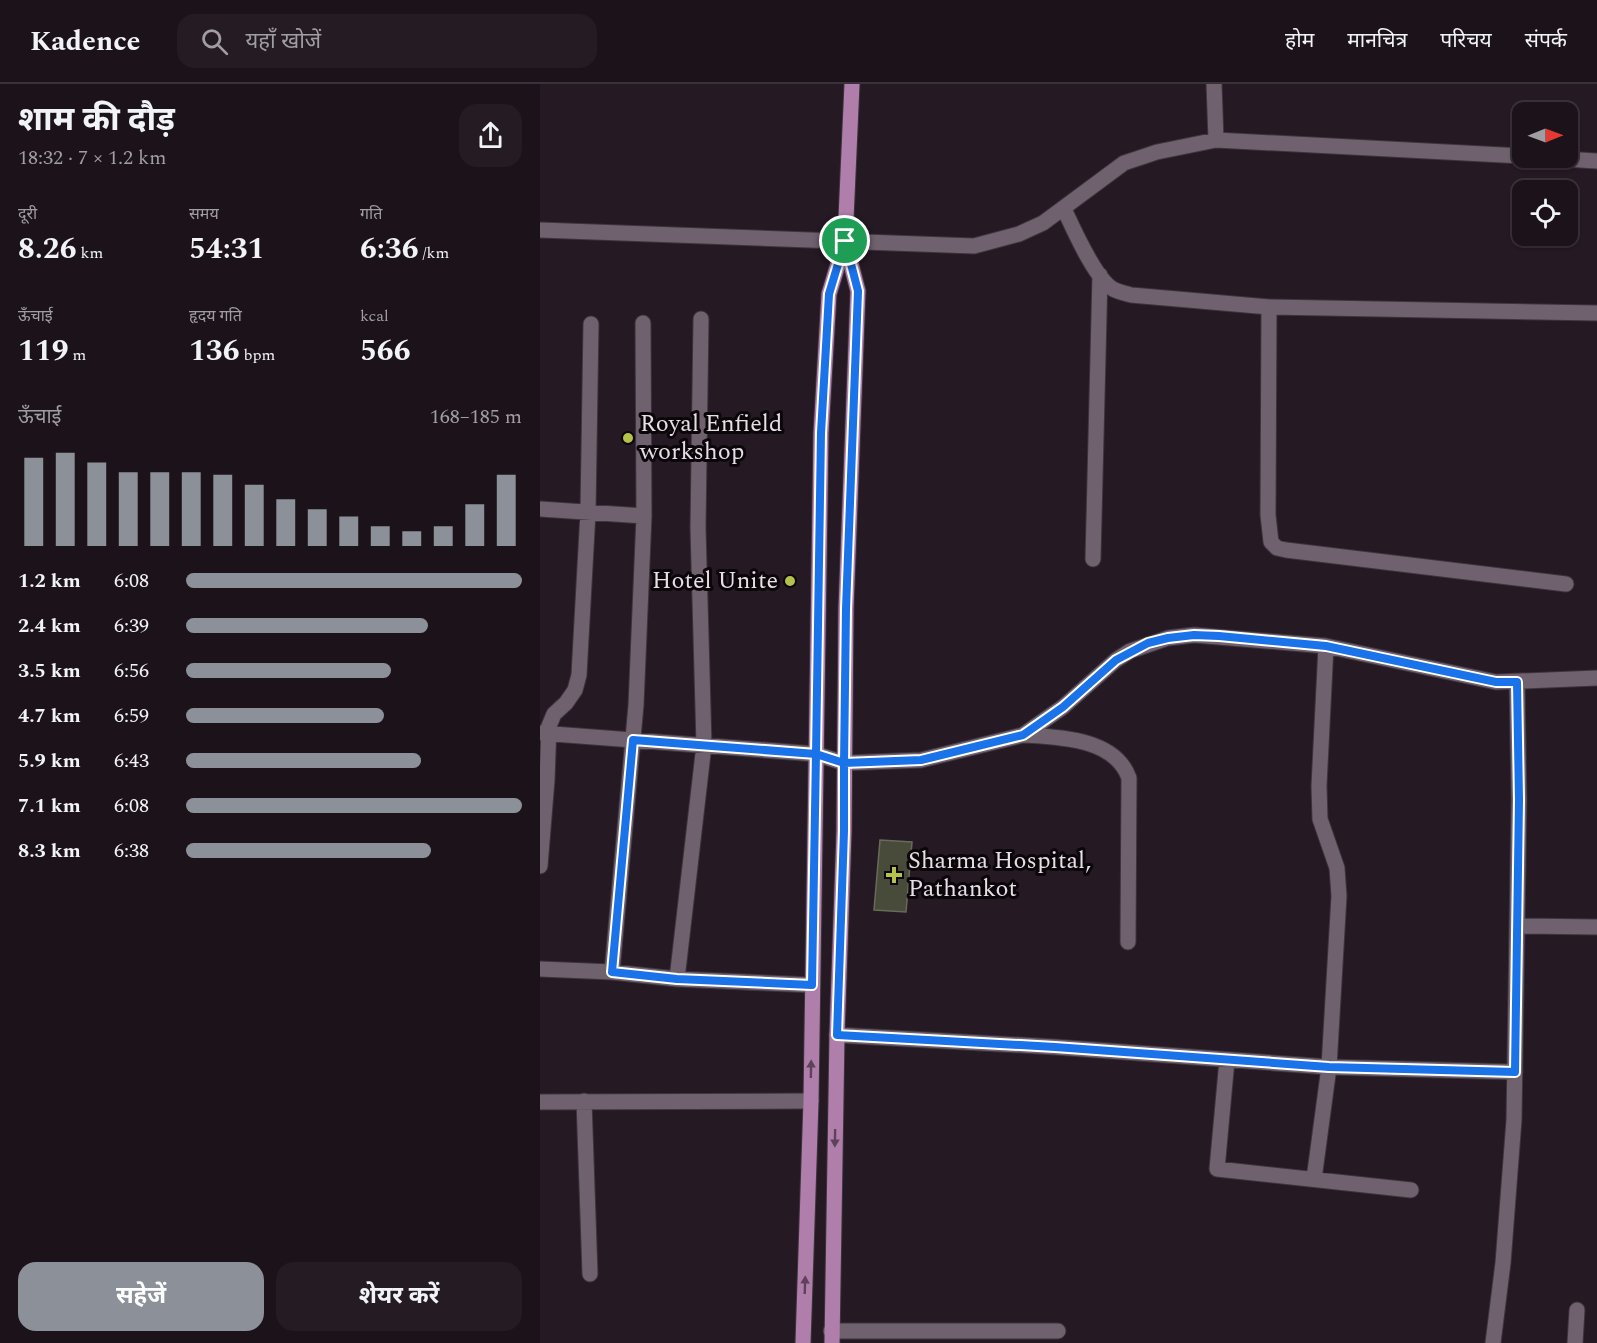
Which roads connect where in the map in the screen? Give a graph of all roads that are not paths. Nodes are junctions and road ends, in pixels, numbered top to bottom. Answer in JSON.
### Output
{"nodes":[{"id":1,"x":852,"y":84,"type":"edge"},
{"id":2,"x":1214,"y":84,"type":"edge"},
{"id":3,"x":1216,"y":140,"type":"junction"},
{"id":4,"x":1512,"y":155,"type":"edge"},
{"id":5,"x":1578,"y":160,"type":"edge"},
{"id":6,"x":1597,"y":161,"type":"edge"},
{"id":7,"x":1064,"y":209,"type":"junction"},
{"id":8,"x":540,"y":230,"type":"edge"},
{"id":9,"x":845,"y":241,"type":"junction"},
{"id":10,"x":1100,"y":275,"type":"junction"},
{"id":11,"x":1269,"y":307,"type":"junction"},
{"id":12,"x":1597,"y":314,"type":"edge"},
{"id":13,"x":701,"y":319,"type":"dead end"},
{"id":14,"x":643,"y":323,"type":"dead end"},
{"id":15,"x":591,"y":324,"type":"dead end"},
{"id":16,"x":540,"y":509,"type":"edge"},
{"id":17,"x":588,"y":512,"type":"junction"},
{"id":18,"x":644,"y":516,"type":"junction"},
{"id":19,"x":1093,"y":558,"type":"dead end"},
{"id":20,"x":1566,"y":584,"type":"dead end"},
{"id":21,"x":1326,"y":646,"type":"junction"},
{"id":22,"x":1597,"y":678,"type":"edge"},
{"id":23,"x":1517,"y":682,"type":"junction"},
{"id":24,"x":544,"y":734,"type":"edge"},
{"id":25,"x":1023,"y":735,"type":"junction"},
{"id":26,"x":633,"y":740,"type":"junction"},
{"id":27,"x":704,"y":745,"type":"junction"},
{"id":28,"x":816,"y":754,"type":"junction"},
{"id":29,"x":844,"y":763,"type":"junction"},
{"id":30,"x":544,"y":779,"type":"edge"},
{"id":31,"x":540,"y":867,"type":"edge"},
{"id":32,"x":1516,"y":926,"type":"junction"},
{"id":33,"x":1597,"y":927,"type":"edge"},
{"id":34,"x":1128,"y":942,"type":"dead end"},
{"id":35,"x":540,"y":969,"type":"edge"},
{"id":36,"x":612,"y":972,"type":"junction"},
{"id":37,"x":677,"y":979,"type":"junction"},
{"id":38,"x":812,"y":985,"type":"junction"},
{"id":39,"x":837,"y":1035,"type":"junction"},
{"id":40,"x":1227,"y":1060,"type":"junction"},
{"id":41,"x":1329,"y":1067,"type":"junction"},
{"id":42,"x":1515,"y":1072,"type":"junction"},
{"id":43,"x":584,"y":1101,"type":"junction"},
{"id":44,"x":811,"y":1101,"type":"junction"},
{"id":45,"x":540,"y":1102,"type":"edge"},
{"id":46,"x":1314,"y":1179,"type":"junction"},
{"id":47,"x":1411,"y":1190,"type":"dead end"},
{"id":48,"x":590,"y":1274,"type":"dead end"},
{"id":49,"x":1577,"y":1310,"type":"dead end"},
{"id":50,"x":1058,"y":1331,"type":"dead end"},
{"id":51,"x":832,"y":1337,"type":"edge"},
{"id":52,"x":803,"y":1343,"type":"edge"},
{"id":53,"x":1493,"y":1343,"type":"edge"},
{"id":54,"x":1575,"y":1343,"type":"edge"}],
"edges":[{"from":1,"to":9,"type":"main road"},
{"from":2,"to":3,"type":"street"},
{"from":3,"to":4,"type":"street"},
{"from":3,"to":7,"type":"street"},
{"from":5,"to":6,"type":"street"},
{"from":7,"to":9,"type":"street"},
{"from":7,"to":10,"type":"street"},
{"from":8,"to":9,"type":"street"},
{"from":9,"to":28,"type":"main road"},
{"from":9,"to":29,"type":"main road"},
{"from":10,"to":11,"type":"street"},
{"from":10,"to":19,"type":"street"},
{"from":11,"to":12,"type":"street"},
{"from":11,"to":20,"type":"street"},
{"from":13,"to":27,"type":"street"},
{"from":14,"to":18,"type":"street"},
{"from":15,"to":17,"type":"street"},
{"from":16,"to":17,"type":"street"},
{"from":17,"to":18,"type":"street"},
{"from":17,"to":24,"type":"street"},
{"from":18,"to":26,"type":"street"},
{"from":21,"to":23,"type":"street"},
{"from":21,"to":25,"type":"street"},
{"from":21,"to":41,"type":"street"},
{"from":22,"to":23,"type":"street"},
{"from":23,"to":32,"type":"street"},
{"from":24,"to":26,"type":"street"},
{"from":24,"to":30,"type":"street"},
{"from":25,"to":29,"type":"street"},
{"from":25,"to":34,"type":"street"},
{"from":26,"to":27,"type":"street"},
{"from":26,"to":36,"type":"street"},
{"from":27,"to":28,"type":"street"},
{"from":27,"to":37,"type":"street"},
{"from":28,"to":29,"type":"street"},
{"from":28,"to":38,"type":"main road"},
{"from":29,"to":39,"type":"main road"},
{"from":30,"to":31,"type":"street"},
{"from":32,"to":33,"type":"street"},
{"from":32,"to":42,"type":"street"},
{"from":35,"to":36,"type":"street"},
{"from":36,"to":37,"type":"street"},
{"from":37,"to":38,"type":"street"},
{"from":44,"to":38,"type":"main road","one_way":true},
{"from":39,"to":40,"type":"street"},
{"from":39,"to":51,"type":"main road","one_way":true},
{"from":40,"to":41,"type":"street"},
{"from":40,"to":46,"type":"street"},
{"from":41,"to":42,"type":"street"},
{"from":41,"to":46,"type":"street"},
{"from":42,"to":53,"type":"street"},
{"from":43,"to":44,"type":"street"},
{"from":43,"to":45,"type":"street"},
{"from":43,"to":48,"type":"street"},
{"from":52,"to":44,"type":"main road","one_way":true},
{"from":46,"to":47,"type":"street"},
{"from":49,"to":54,"type":"street"},
{"from":50,"to":51,"type":"street"}]}
